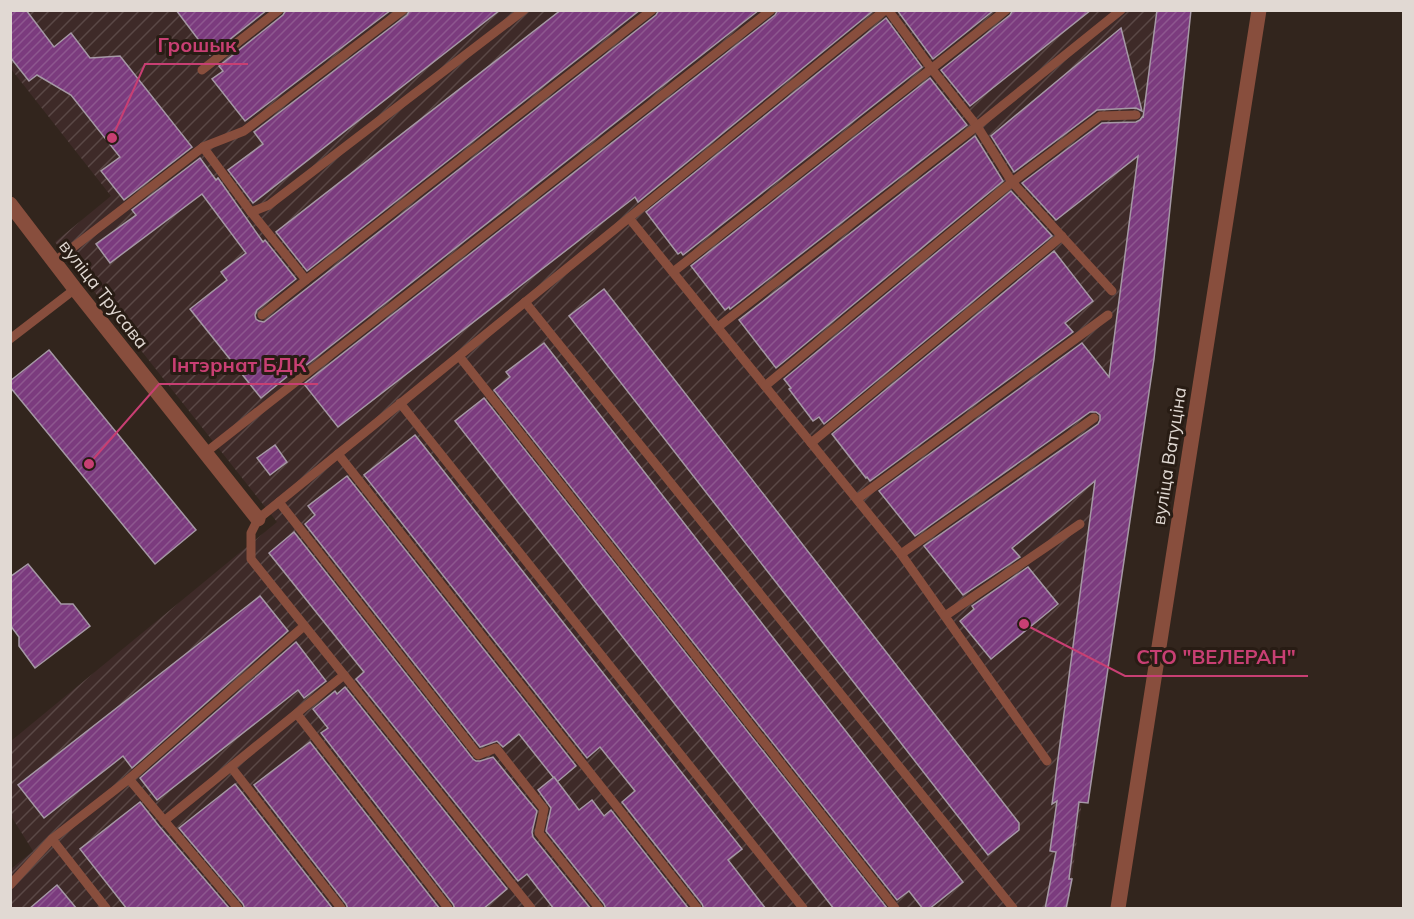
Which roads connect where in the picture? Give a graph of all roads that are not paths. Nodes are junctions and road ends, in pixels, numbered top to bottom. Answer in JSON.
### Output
{"nodes":[{"id":1,"x":279,"y":10,"type":"edge"},
{"id":2,"x":403,"y":10,"type":"edge"},
{"id":3,"x":524,"y":10,"type":"edge"},
{"id":4,"x":652,"y":10,"type":"edge"},
{"id":5,"x":771,"y":10,"type":"edge"},
{"id":6,"x":887,"y":10,"type":"edge"},
{"id":7,"x":1006,"y":10,"type":"edge"},
{"id":8,"x":1121,"y":10,"type":"edge"},
{"id":9,"x":1259,"y":10,"type":"edge"},
{"id":10,"x":931,"y":68,"type":"junction"},
{"id":11,"x":202,"y":70,"type":"dead end"},
{"id":12,"x":1136,"y":115,"type":"dead end"},
{"id":13,"x":977,"y":126,"type":"junction"},
{"id":14,"x":203,"y":147,"type":"junction"},
{"id":15,"x":1012,"y":182,"type":"junction"},
{"id":16,"x":10,"y":204,"type":"edge"},
{"id":17,"x":251,"y":212,"type":"junction"},
{"id":18,"x":629,"y":218,"type":"junction"},
{"id":19,"x":1062,"y":237,"type":"junction"},
{"id":20,"x":54,"y":262,"type":"junction"},
{"id":21,"x":673,"y":272,"type":"junction"},
{"id":22,"x":306,"y":280,"type":"junction"},
{"id":23,"x":75,"y":289,"type":"junction"},
{"id":24,"x":1112,"y":291,"type":"dead end"},
{"id":25,"x":525,"y":302,"type":"junction"},
{"id":26,"x":262,"y":315,"type":"dead end"},
{"id":27,"x":1108,"y":315,"type":"dead end"},
{"id":28,"x":718,"y":327,"type":"junction"},
{"id":29,"x":10,"y":339,"type":"edge"},
{"id":30,"x":459,"y":356,"type":"junction"},
{"id":31,"x":765,"y":386,"type":"junction"},
{"id":32,"x":400,"y":403,"type":"junction"},
{"id":33,"x":1094,"y":418,"type":"dead end"},
{"id":34,"x":811,"y":443,"type":"junction"},
{"id":35,"x":205,"y":453,"type":"junction"},
{"id":36,"x":338,"y":454,"type":"junction"},
{"id":37,"x":857,"y":499,"type":"junction"},
{"id":38,"x":279,"y":502,"type":"junction"},
{"id":39,"x":258,"y":519,"type":"junction"},
{"id":40,"x":1080,"y":524,"type":"dead end"},
{"id":41,"x":901,"y":554,"type":"junction"},
{"id":42,"x":945,"y":616,"type":"junction"},
{"id":43,"x":304,"y":626,"type":"junction"},
{"id":44,"x":344,"y":675,"type":"junction"},
{"id":45,"x":297,"y":714,"type":"junction"},
{"id":46,"x":1047,"y":761,"type":"dead end"},
{"id":47,"x":231,"y":767,"type":"junction"},
{"id":48,"x":129,"y":779,"type":"junction"},
{"id":49,"x":165,"y":821,"type":"junction"},
{"id":50,"x":52,"y":839,"type":"junction"},
{"id":51,"x":10,"y":885,"type":"edge"},
{"id":52,"x":106,"y":909,"type":"edge"},
{"id":53,"x":238,"y":909,"type":"edge"},
{"id":54,"x":341,"y":909,"type":"edge"},
{"id":55,"x":448,"y":909,"type":"edge"},
{"id":56,"x":531,"y":909,"type":"edge"},
{"id":57,"x":599,"y":909,"type":"edge"},
{"id":58,"x":697,"y":909,"type":"edge"},
{"id":59,"x":803,"y":909,"type":"edge"},
{"id":60,"x":895,"y":909,"type":"edge"},
{"id":61,"x":1013,"y":909,"type":"edge"},
{"id":62,"x":1118,"y":909,"type":"edge"}],
"edges":[{"from":1,"to":11,"type":"lane"},
{"from":2,"to":14,"type":"lane"},
{"from":3,"to":17,"type":"lane"},
{"from":4,"to":22,"type":"lane"},
{"from":5,"to":35,"type":"lane"},
{"from":6,"to":10,"type":"lane"},
{"from":6,"to":18,"type":"lane"},
{"from":7,"to":10,"type":"lane"},
{"from":8,"to":13,"type":"lane"},
{"from":9,"to":62,"type":"street","name":"вуліца Ватуціна"},
{"from":10,"to":13,"type":"lane"},
{"from":10,"to":21,"type":"lane"},
{"from":12,"to":15,"type":"lane"},
{"from":13,"to":15,"type":"lane"},
{"from":13,"to":28,"type":"lane"},
{"from":14,"to":17,"type":"lane"},
{"from":14,"to":20,"type":"lane"},
{"from":15,"to":19,"type":"lane"},
{"from":15,"to":31,"type":"lane"},
{"from":16,"to":20,"type":"street","name":"вуліца Трусава"},
{"from":17,"to":22,"type":"lane"},
{"from":18,"to":21,"type":"lane"},
{"from":18,"to":25,"type":"lane"},
{"from":19,"to":24,"type":"lane"},
{"from":19,"to":34,"type":"lane"},
{"from":20,"to":23,"type":"street","name":"вуліца Трусава"},
{"from":21,"to":28,"type":"lane"},
{"from":22,"to":26,"type":"lane"},
{"from":23,"to":29,"type":"lane"},
{"from":23,"to":35,"type":"street","name":"вуліца Трусава"},
{"from":25,"to":30,"type":"lane"},
{"from":25,"to":61,"type":"lane"},
{"from":27,"to":37,"type":"lane"},
{"from":28,"to":31,"type":"lane"},
{"from":30,"to":32,"type":"lane"},
{"from":30,"to":60,"type":"lane"},
{"from":31,"to":34,"type":"lane"},
{"from":32,"to":36,"type":"lane"},
{"from":32,"to":59,"type":"lane"},
{"from":33,"to":41,"type":"lane"},
{"from":34,"to":37,"type":"lane"},
{"from":35,"to":39,"type":"street","name":"вуліца Трусава"},
{"from":36,"to":38,"type":"lane"},
{"from":36,"to":58,"type":"lane"},
{"from":37,"to":41,"type":"lane"},
{"from":38,"to":39,"type":"lane"},
{"from":38,"to":57,"type":"lane"},
{"from":39,"to":43,"type":"lane"},
{"from":40,"to":42,"type":"lane"},
{"from":41,"to":42,"type":"lane"},
{"from":42,"to":46,"type":"lane"},
{"from":43,"to":44,"type":"lane"},
{"from":43,"to":48,"type":"lane"},
{"from":44,"to":45,"type":"lane"},
{"from":44,"to":56,"type":"lane"},
{"from":45,"to":47,"type":"lane"},
{"from":45,"to":55,"type":"lane"},
{"from":47,"to":49,"type":"lane"},
{"from":47,"to":54,"type":"lane"},
{"from":48,"to":49,"type":"lane"},
{"from":48,"to":50,"type":"lane"},
{"from":49,"to":53,"type":"lane"},
{"from":50,"to":51,"type":"lane"},
{"from":50,"to":52,"type":"lane"}]}
